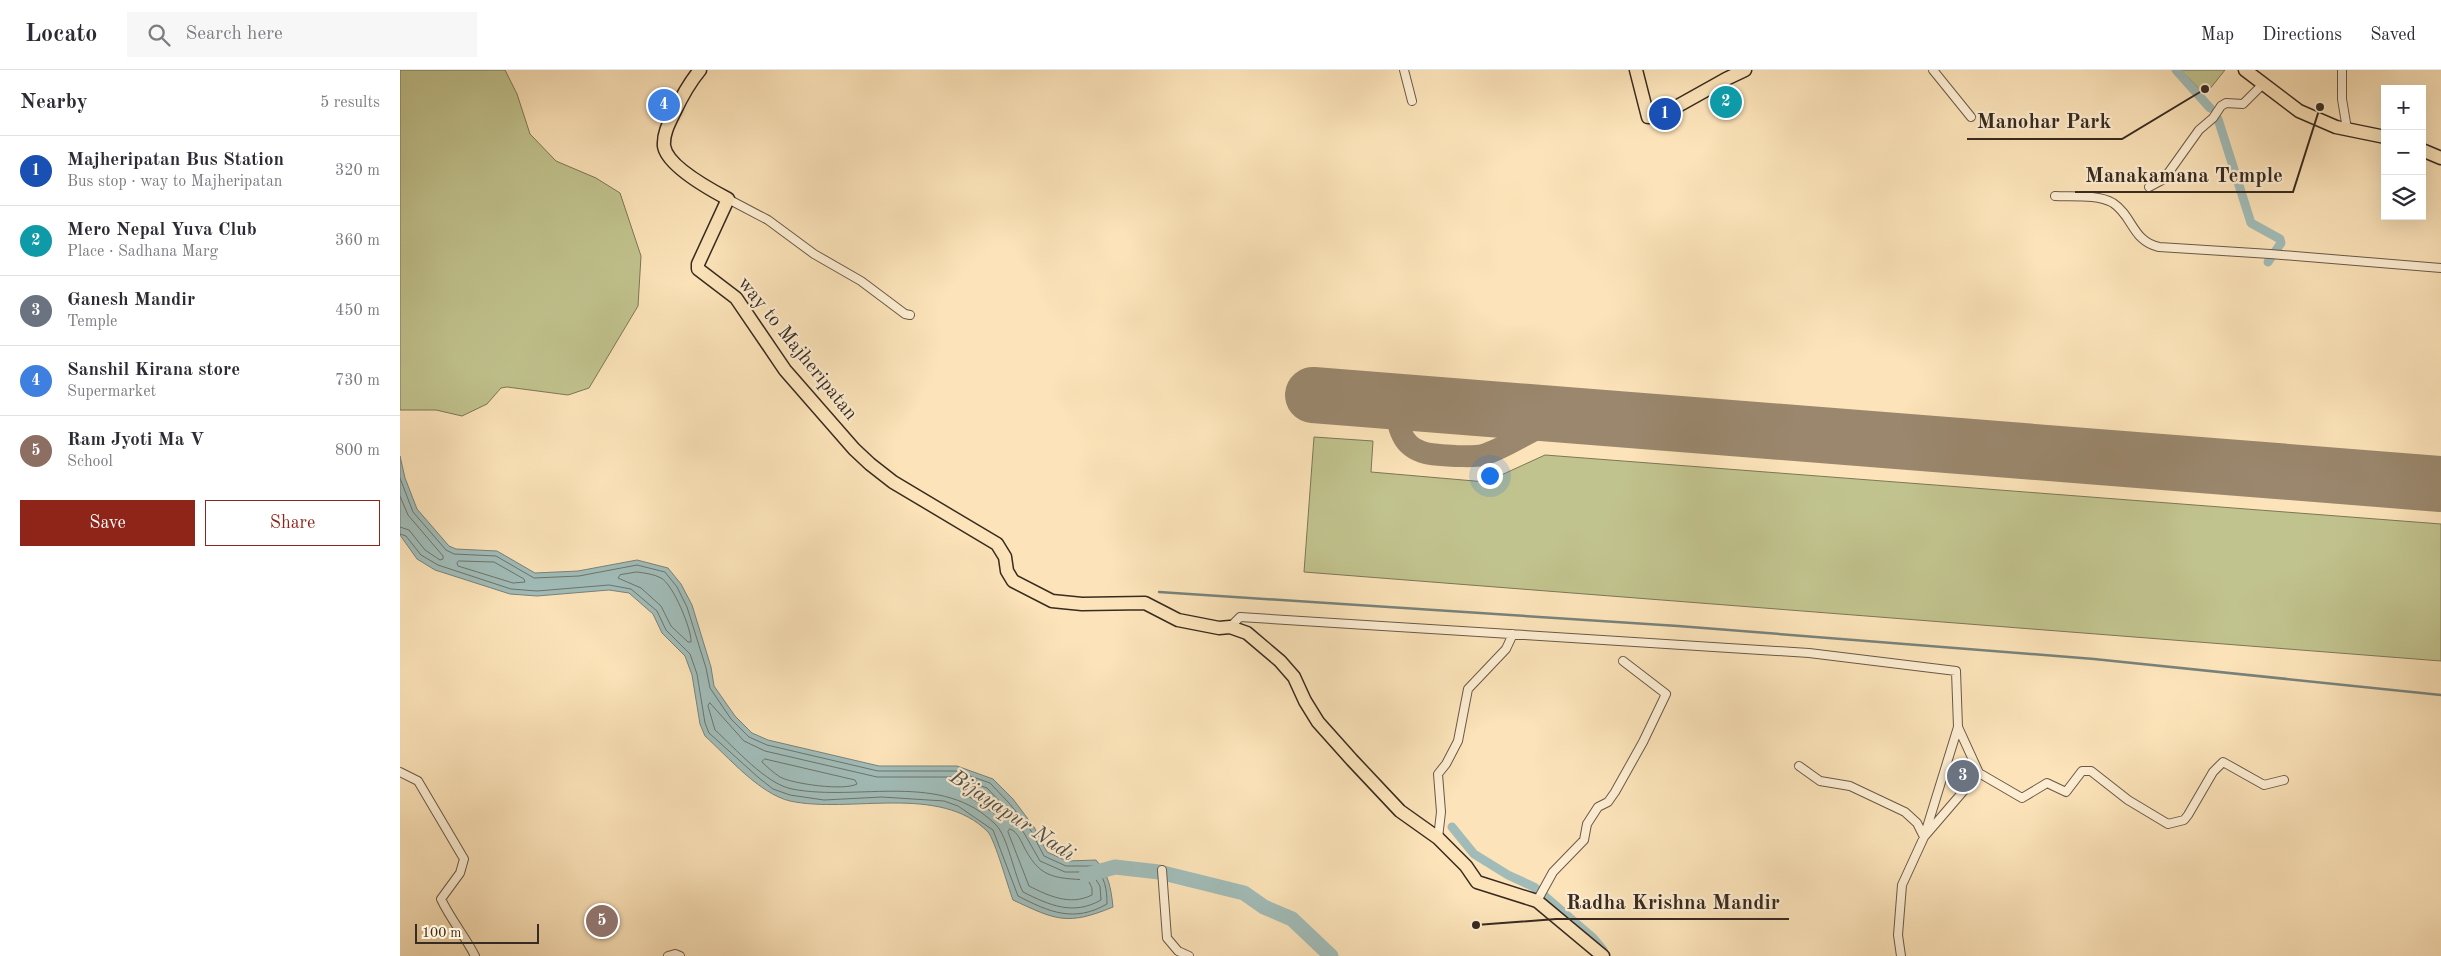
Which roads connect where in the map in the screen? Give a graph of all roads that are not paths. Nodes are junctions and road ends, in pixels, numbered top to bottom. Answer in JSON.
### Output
{"nodes":[{"id":1,"x":700,"y":70,"type":"edge"},
{"id":2,"x":1404,"y":70,"type":"edge"},
{"id":3,"x":1636,"y":70,"type":"edge"},
{"id":4,"x":1745,"y":70,"type":"edge"},
{"id":5,"x":1933,"y":70,"type":"edge"},
{"id":6,"x":2245,"y":70,"type":"edge"},
{"id":7,"x":2342,"y":70,"type":"edge"},
{"id":8,"x":2263,"y":84,"type":"junction"},
{"id":9,"x":1412,"y":102,"type":"dead end"},
{"id":10,"x":1970,"y":117,"type":"dead end"},
{"id":11,"x":2347,"y":129,"type":"junction"},
{"id":12,"x":2381,"y":136,"type":"edge"},
{"id":13,"x":2426,"y":152,"type":"edge"},
{"id":14,"x":2441,"y":158,"type":"edge"},
{"id":15,"x":2149,"y":187,"type":"dead end"},
{"id":16,"x":2055,"y":196,"type":"dead end"},
{"id":17,"x":728,"y":199,"type":"junction"},
{"id":18,"x":2441,"y":268,"type":"edge"},
{"id":19,"x":910,"y":315,"type":"dead end"},
{"id":20,"x":1230,"y":627,"type":"junction"},
{"id":21,"x":1513,"y":634,"type":"junction"},
{"id":22,"x":1623,"y":661,"type":"dead end"},
{"id":23,"x":1958,"y":727,"type":"junction"},
{"id":24,"x":1799,"y":766,"type":"dead end"},
{"id":25,"x":400,"y":772,"type":"edge"},
{"id":26,"x":1979,"y":773,"type":"junction"},
{"id":27,"x":2284,"y":780,"type":"dead end"},
{"id":28,"x":1924,"y":837,"type":"junction"},
{"id":29,"x":1438,"y":838,"type":"junction"},
{"id":30,"x":1162,"y":873,"type":"dead end"},
{"id":31,"x":1537,"y":901,"type":"junction"},
{"id":32,"x":1903,"y":954,"type":"edge"},
{"id":33,"x":475,"y":956,"type":"edge"},
{"id":34,"x":668,"y":956,"type":"edge"},
{"id":35,"x":680,"y":956,"type":"edge"},
{"id":36,"x":1189,"y":956,"type":"edge"},
{"id":37,"x":1603,"y":956,"type":"edge"}],
"edges":[{"from":1,"to":17,"type":"main road"},
{"from":2,"to":9,"type":"street"},
{"from":3,"to":4,"type":"main road"},
{"from":5,"to":10,"type":"street"},
{"from":6,"to":8,"type":"main road"},
{"from":7,"to":11,"type":"street"},
{"from":8,"to":11,"type":"main road"},
{"from":8,"to":15,"type":"street"},
{"from":11,"to":12,"type":"main road"},
{"from":13,"to":14,"type":"main road"},
{"from":16,"to":18,"type":"street"},
{"from":17,"to":19,"type":"street"},
{"from":17,"to":20,"type":"main road","name":"way to Majheripatan"},
{"from":20,"to":21,"type":"street"},
{"from":20,"to":29,"type":"main road","name":"way to Majheripatan"},
{"from":21,"to":23,"type":"street"},
{"from":21,"to":29,"type":"street"},
{"from":22,"to":31,"type":"street"},
{"from":23,"to":26,"type":"street"},
{"from":23,"to":28,"type":"street"},
{"from":24,"to":28,"type":"street"},
{"from":25,"to":33,"type":"street"},
{"from":26,"to":27,"type":"street"},
{"from":26,"to":28,"type":"street"},
{"from":28,"to":32,"type":"street"},
{"from":29,"to":31,"type":"main road","name":"way to Majheripatan"},
{"from":30,"to":36,"type":"street"},
{"from":31,"to":37,"type":"main road","name":"way to Majheripatan"},
{"from":34,"to":35,"type":"street"}]}
